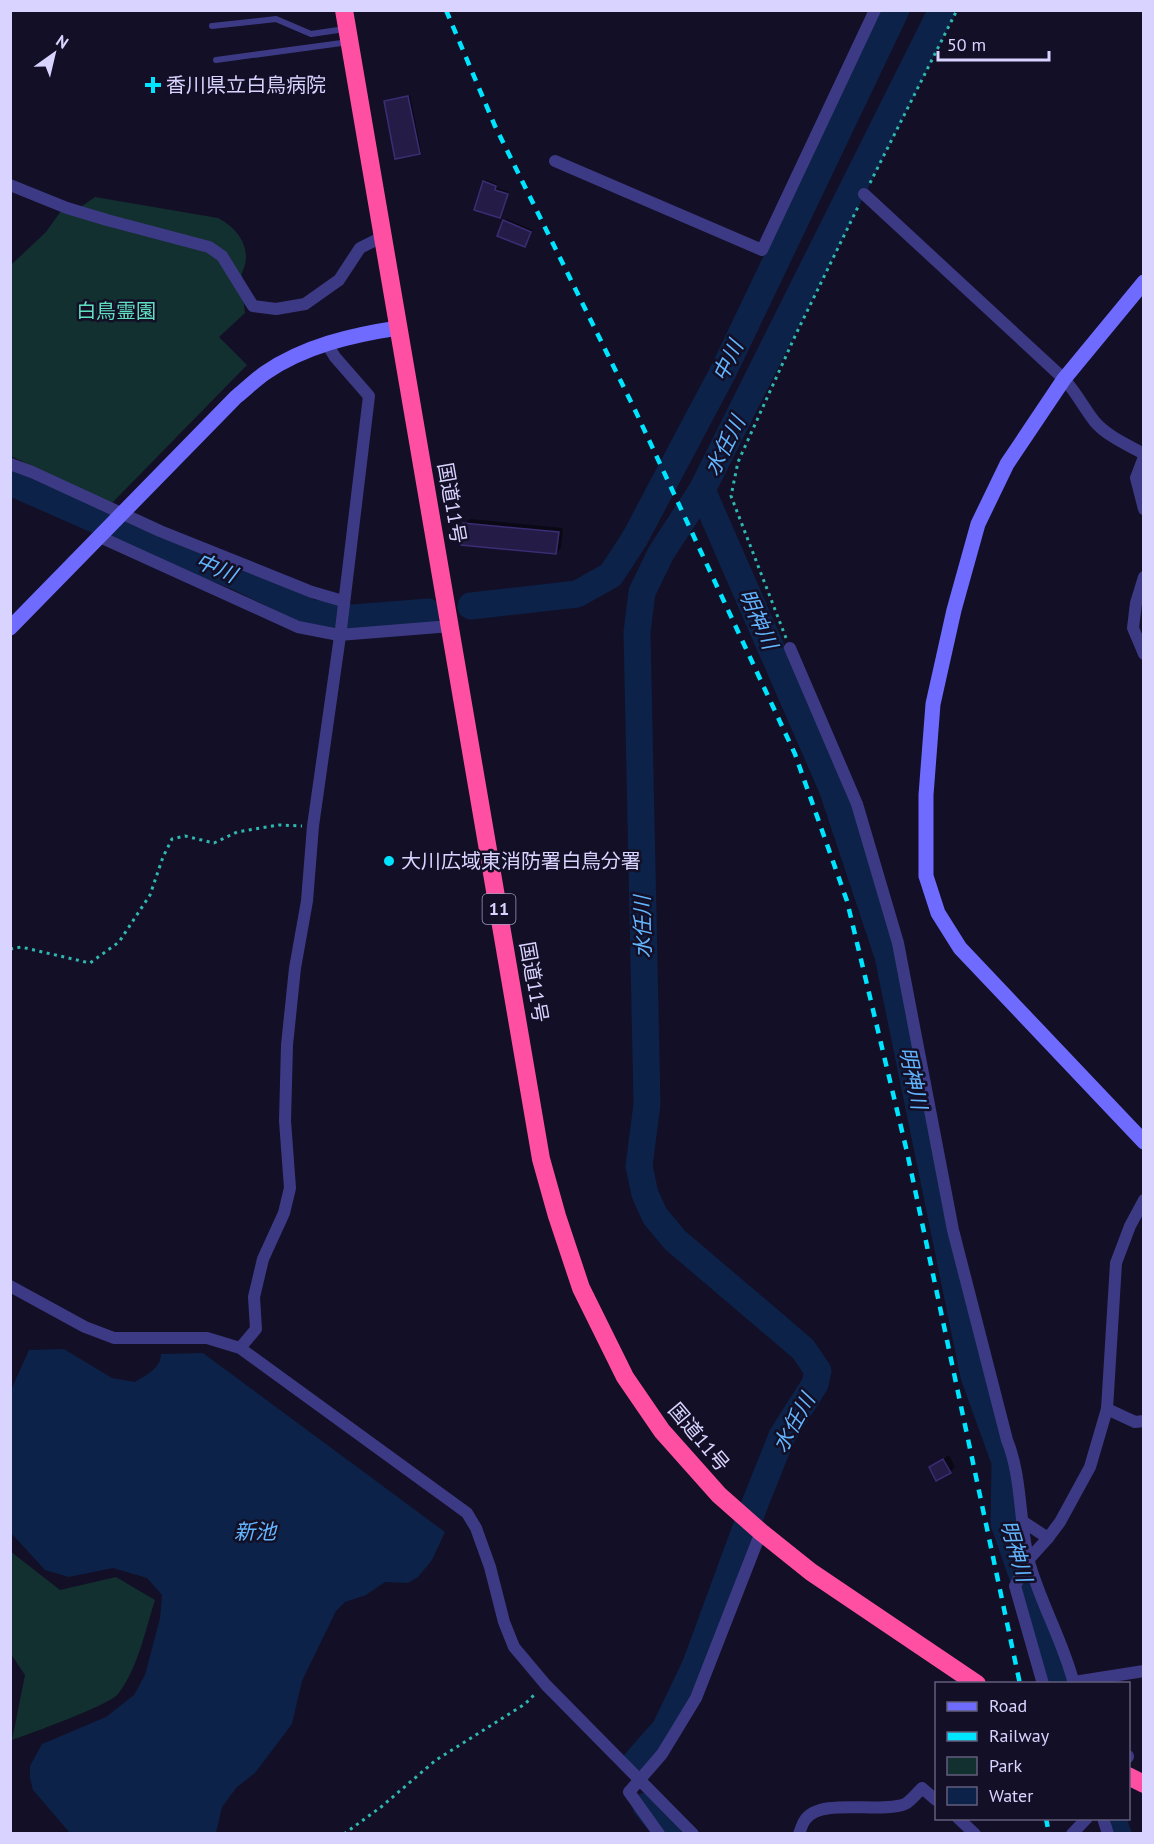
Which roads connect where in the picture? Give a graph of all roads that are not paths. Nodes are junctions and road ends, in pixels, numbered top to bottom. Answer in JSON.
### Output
{"nodes":[{"id":1,"x":875,"y":10,"type":"edge"},
{"id":2,"x":212,"y":26,"type":"dead end"},
{"id":3,"x":347,"y":27,"type":"edge"},
{"id":4,"x":216,"y":60,"type":"dead end"},
{"id":5,"x":555,"y":161,"type":"dead end"},
{"id":6,"x":10,"y":185,"type":"edge"},
{"id":7,"x":864,"y":194,"type":"road end"},
{"id":8,"x":382,"y":237,"type":"junction"},
{"id":9,"x":1143,"y":282,"type":"edge"},
{"id":10,"x":398,"y":328,"type":"junction"},
{"id":11,"x":327,"y":344,"type":"junction"},
{"id":12,"x":1064,"y":379,"type":"junction"},
{"id":13,"x":1143,"y":455,"type":"edge"},
{"id":14,"x":10,"y":464,"type":"edge"},
{"id":15,"x":1143,"y":509,"type":"edge"},
{"id":16,"x":123,"y":513,"type":"junction"},
{"id":17,"x":99,"y":537,"type":"junction"},
{"id":18,"x":1143,"y":577,"type":"edge"},
{"id":19,"x":343,"y":601,"type":"junction"},
{"id":20,"x":450,"y":626,"type":"junction"},
{"id":21,"x":10,"y":628,"type":"edge"},
{"id":22,"x":340,"y":632,"type":"junction"},
{"id":23,"x":790,"y":648,"type":"road end"},
{"id":24,"x":1143,"y":654,"type":"edge"},
{"id":25,"x":1143,"y":1142,"type":"edge"},
{"id":26,"x":1143,"y":1200,"type":"edge"},
{"id":27,"x":10,"y":1286,"type":"edge"},
{"id":28,"x":240,"y":1348,"type":"junction"},
{"id":29,"x":1107,"y":1409,"type":"junction"},
{"id":30,"x":1143,"y":1422,"type":"edge"},
{"id":31,"x":1022,"y":1521,"type":"junction"},
{"id":32,"x":760,"y":1532,"type":"junction"},
{"id":33,"x":1048,"y":1538,"type":"junction"},
{"id":34,"x":1029,"y":1559,"type":"junction"},
{"id":35,"x":1143,"y":1671,"type":"edge"},
{"id":36,"x":975,"y":1682,"type":"edge"},
{"id":37,"x":1043,"y":1682,"type":"edge"},
{"id":38,"x":1074,"y":1682,"type":"edge"},
{"id":39,"x":1080,"y":1682,"type":"edge"},
{"id":40,"x":639,"y":1779,"type":"junction"},
{"id":41,"x":935,"y":1799,"type":"edge"},
{"id":42,"x":960,"y":1820,"type":"edge"},
{"id":43,"x":1085,"y":1820,"type":"edge"},
{"id":44,"x":659,"y":1833,"type":"edge"},
{"id":45,"x":693,"y":1833,"type":"edge"},
{"id":46,"x":799,"y":1833,"type":"edge"},
{"id":47,"x":975,"y":1833,"type":"edge"},
{"id":48,"x":1071,"y":1833,"type":"edge"}],
"edges":[{"from":1,"to":5,"type":"street"},
{"from":2,"to":3,"type":"lane"},
{"from":3,"to":4,"type":"lane"},
{"from":3,"to":8,"type":"highway","name":"国道11号","number":"11"},
{"from":6,"to":8,"type":"street"},
{"from":7,"to":12,"type":"street"},
{"from":8,"to":10,"type":"highway","name":"国道11号","number":"11"},
{"from":9,"to":12,"type":"street"},
{"from":10,"to":11,"type":"street"},
{"from":10,"to":20,"type":"highway","name":"国道11号","number":"11"},
{"from":11,"to":16,"type":"street"},
{"from":11,"to":19,"type":"street"},
{"from":12,"to":13,"type":"street"},
{"from":12,"to":25,"type":"street"},
{"from":13,"to":15,"type":"street"},
{"from":14,"to":16,"type":"street"},
{"from":16,"to":17,"type":"street"},
{"from":16,"to":19,"type":"street"},
{"from":17,"to":21,"type":"street"},
{"from":17,"to":22,"type":"street"},
{"from":18,"to":24,"type":"street"},
{"from":19,"to":22,"type":"street"},
{"from":20,"to":22,"type":"street"},
{"from":20,"to":32,"type":"highway","name":"国道11号","number":"11"},
{"from":22,"to":28,"type":"street"},
{"from":23,"to":31,"type":"street"},
{"from":26,"to":29,"type":"street"},
{"from":27,"to":28,"type":"street"},
{"from":28,"to":40,"type":"street"},
{"from":29,"to":30,"type":"street"},
{"from":29,"to":33,"type":"street"},
{"from":31,"to":33,"type":"street"},
{"from":31,"to":34,"type":"street"},
{"from":32,"to":36,"type":"highway","name":"国道11号","number":"11"},
{"from":32,"to":40,"type":"street"},
{"from":33,"to":34,"type":"street"},
{"from":34,"to":37,"type":"street"},
{"from":34,"to":38,"type":"street"},
{"from":35,"to":39,"type":"street"},
{"from":40,"to":44,"type":"street"},
{"from":40,"to":45,"type":"street"},
{"from":41,"to":46,"type":"street"},
{"from":42,"to":47,"type":"street"},
{"from":43,"to":48,"type":"street"}]}
